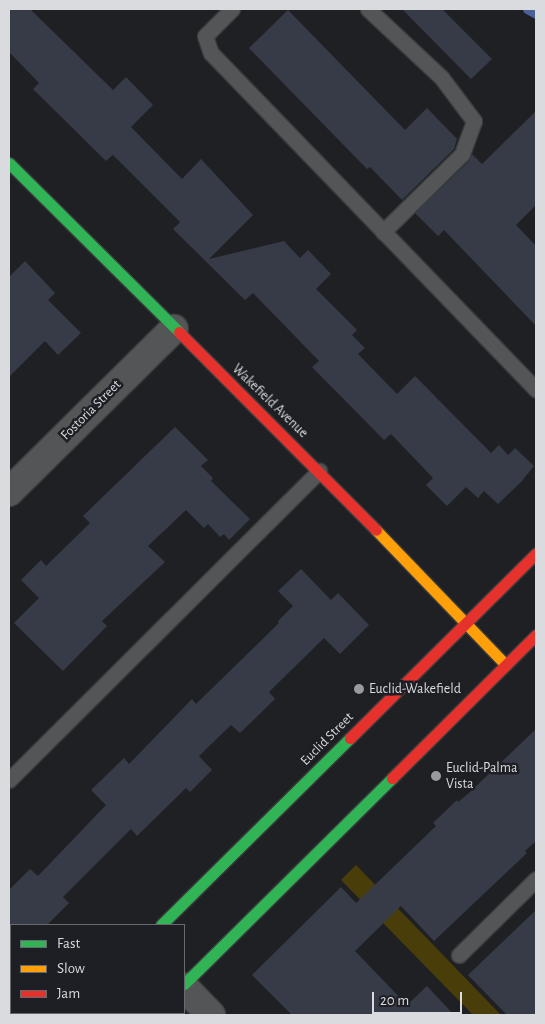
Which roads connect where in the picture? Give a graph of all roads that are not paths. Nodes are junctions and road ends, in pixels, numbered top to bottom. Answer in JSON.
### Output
{"nodes":[{"id":1,"x":232,"y":9,"type":"edge"},
{"id":2,"x":368,"y":9,"type":"edge"},
{"id":3,"x":9,"y":163,"type":"edge"},
{"id":4,"x":384,"y":232,"type":"junction"},
{"id":5,"x":174,"y":329,"type":"junction"},
{"id":6,"x":536,"y":390,"type":"edge"},
{"id":7,"x":319,"y":471,"type":"junction"},
{"id":8,"x":9,"y":492,"type":"edge"},
{"id":9,"x":536,"y":553,"type":"edge"},
{"id":10,"x":465,"y":623,"type":"junction"},
{"id":11,"x":536,"y":635,"type":"edge"},
{"id":12,"x":506,"y":665,"type":"junction"},
{"id":13,"x":9,"y":780,"type":"edge"},
{"id":14,"x":536,"y":878,"type":"edge"},
{"id":15,"x":162,"y":924,"type":"edge"},
{"id":16,"x":459,"y":955,"type":"dead end"},
{"id":17,"x":185,"y":985,"type":"edge"},
{"id":18,"x":185,"y":987,"type":"edge"},
{"id":19,"x":212,"y":1015,"type":"edge"}],
"edges":[{"from":1,"to":4,"type":"lane"},
{"from":2,"to":4,"type":"lane"},
{"from":3,"to":5,"type":"main road","name":"Wakefield Avenue"},
{"from":4,"to":6,"type":"lane"},
{"from":5,"to":7,"type":"main road","name":"Wakefield Avenue"},
{"from":5,"to":8,"type":"street","name":"Fostoria Street"},
{"from":7,"to":10,"type":"main road","name":"Wakefield Avenue"},
{"from":7,"to":13,"type":"lane"},
{"from":9,"to":10,"type":"main road","name":"Euclid Street"},
{"from":10,"to":12,"type":"main road","name":"Wakefield Avenue"},
{"from":10,"to":15,"type":"main road","name":"Euclid Street"},
{"from":11,"to":12,"type":"main road"},
{"from":12,"to":17,"type":"main road"},
{"from":14,"to":16,"type":"lane"},
{"from":18,"to":19,"type":"street"}]}
